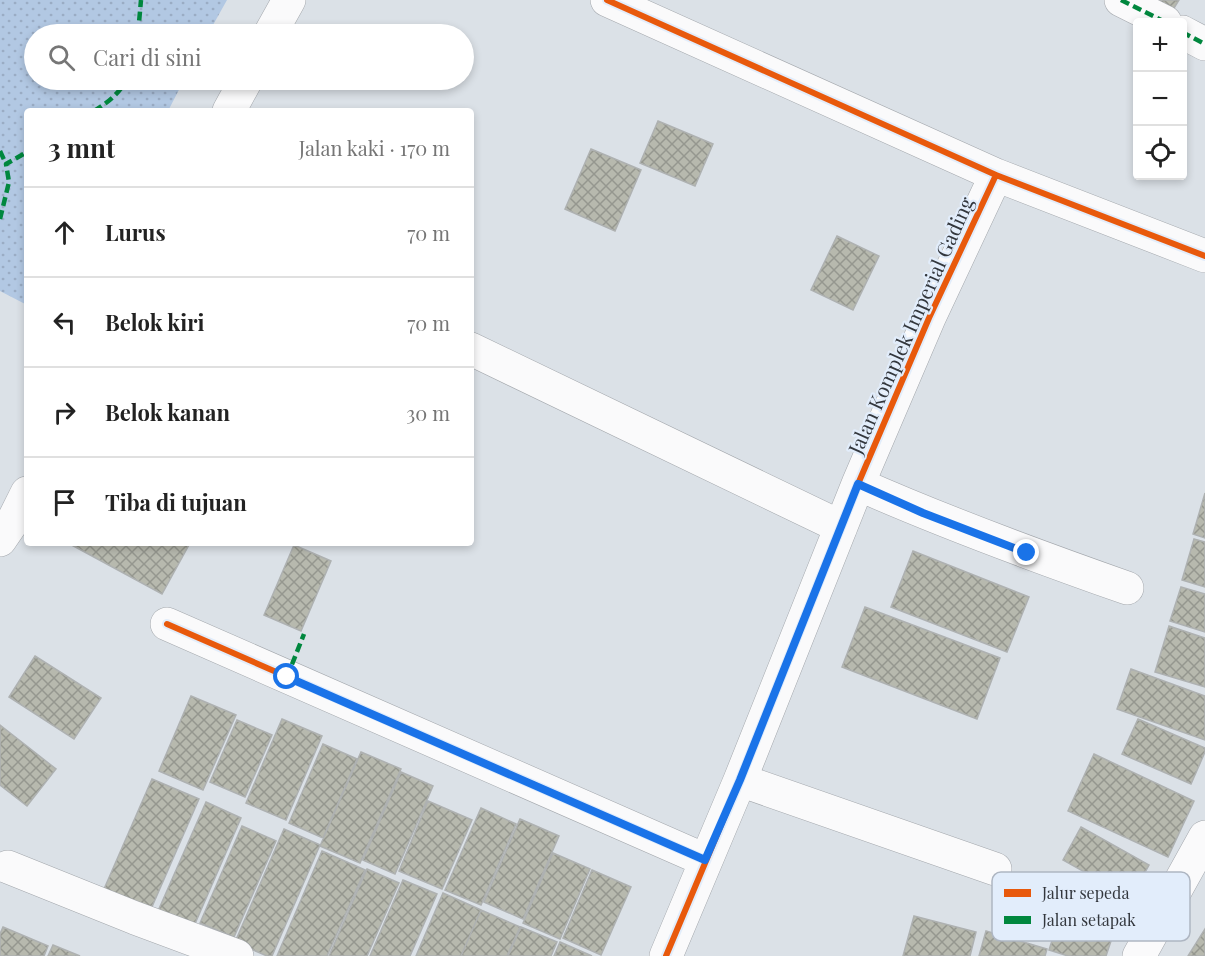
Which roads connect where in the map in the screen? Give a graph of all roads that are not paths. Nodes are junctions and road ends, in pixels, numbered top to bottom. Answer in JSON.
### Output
{"nodes":[{"id":1,"x":289,"y":0,"type":"edge"},
{"id":2,"x":607,"y":0,"type":"edge"},
{"id":3,"x":1121,"y":0,"type":"edge"},
{"id":4,"x":1157,"y":18,"type":"edge"},
{"id":5,"x":276,"y":24,"type":"edge"},
{"id":6,"x":1187,"y":35,"type":"edge"},
{"id":7,"x":1205,"y":44,"type":"edge"},
{"id":8,"x":241,"y":90,"type":"edge"},
{"id":9,"x":231,"y":108,"type":"edge"},
{"id":10,"x":996,"y":175,"type":"junction"},
{"id":11,"x":1205,"y":256,"type":"edge"},
{"id":12,"x":474,"y":350,"type":"edge"},
{"id":13,"x":858,"y":484,"type":"junction"},
{"id":14,"x":24,"y":499,"type":"edge"},
{"id":15,"x":841,"y":527,"type":"junction"},
{"id":16,"x":0,"y":540,"type":"edge"},
{"id":17,"x":1127,"y":588,"type":"dead end"},
{"id":18,"x":167,"y":624,"type":"dead end"},
{"id":19,"x":740,"y":780,"type":"junction"},
{"id":20,"x":1205,"y":837,"type":"edge"},
{"id":21,"x":705,"y":860,"type":"junction"},
{"id":22,"x":8,"y":867,"type":"dead end"},
{"id":23,"x":995,"y":869,"type":"dead end"},
{"id":24,"x":1186,"y":872,"type":"edge"},
{"id":25,"x":1147,"y":941,"type":"edge"},
{"id":26,"x":237,"y":956,"type":"edge"},
{"id":27,"x":666,"y":956,"type":"edge"},
{"id":28,"x":1139,"y":956,"type":"edge"}],
"edges":[{"from":1,"to":5,"type":"street"},
{"from":2,"to":10,"type":"street"},
{"from":3,"to":4,"type":"street"},
{"from":6,"to":7,"type":"street"},
{"from":8,"to":9,"type":"street"},
{"from":10,"to":11,"type":"street"},
{"from":10,"to":13,"type":"street","name":"Jalan Komplek Imperial Gading"},
{"from":12,"to":15,"type":"street"},
{"from":13,"to":15,"type":"street","name":"Jalan Komplek Imperial Gading"},
{"from":13,"to":17,"type":"street"},
{"from":14,"to":16,"type":"street"},
{"from":15,"to":19,"type":"street","name":"Jalan Komplek Imperial Gading"},
{"from":18,"to":21,"type":"street"},
{"from":19,"to":21,"type":"street","name":"Jalan Komplek Imperial Gading"},
{"from":19,"to":23,"type":"street"},
{"from":20,"to":24,"type":"street"},
{"from":21,"to":27,"type":"street","name":"Jalan Komplek Imperial Gading"},
{"from":22,"to":26,"type":"street"},
{"from":25,"to":28,"type":"street"}]}
